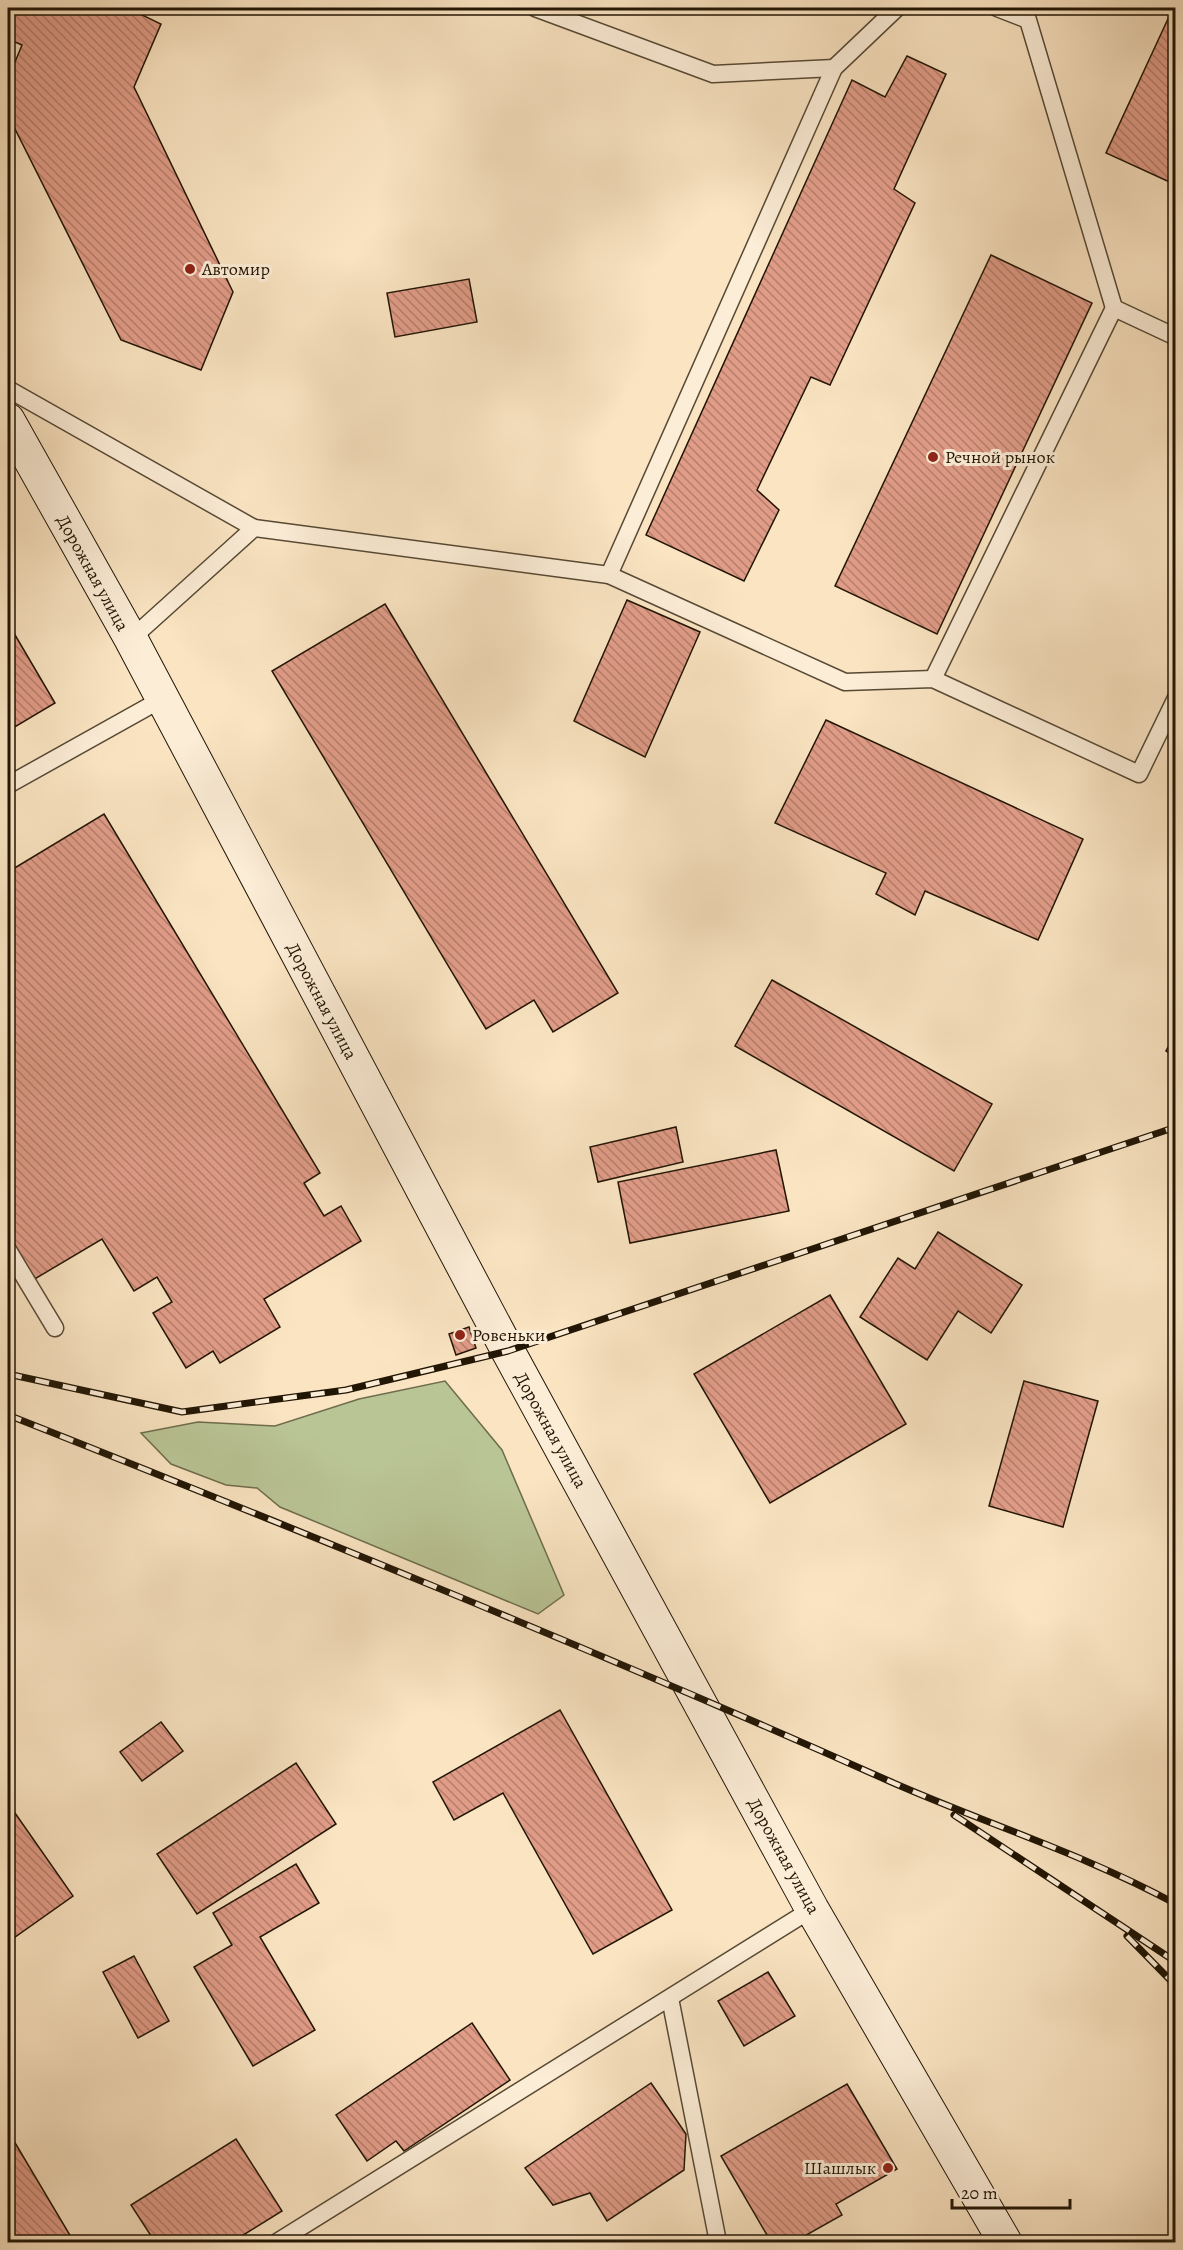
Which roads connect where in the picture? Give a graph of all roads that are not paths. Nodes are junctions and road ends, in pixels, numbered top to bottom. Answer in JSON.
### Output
{"nodes":[{"id":1,"x":535,"y":8,"type":"edge"},
{"id":2,"x":897,"y":8,"type":"edge"},
{"id":3,"x":997,"y":8,"type":"edge"},
{"id":4,"x":1032,"y":14,"type":"edge"},
{"id":5,"x":834,"y":68,"type":"junction"},
{"id":6,"x":1114,"y":308,"type":"junction"},
{"id":7,"x":1176,"y":337,"type":"edge"},
{"id":8,"x":8,"y":389,"type":"edge"},
{"id":9,"x":8,"y":420,"type":"edge"},
{"id":10,"x":254,"y":528,"type":"junction"},
{"id":11,"x":609,"y":575,"type":"junction"},
{"id":12,"x":131,"y":639,"type":"junction"},
{"id":13,"x":933,"y":679,"type":"junction"},
{"id":14,"x":162,"y":699,"type":"junction"},
{"id":15,"x":1176,"y":699,"type":"edge"},
{"id":16,"x":8,"y":785,"type":"edge"},
{"id":17,"x":8,"y":1250,"type":"edge"},
{"id":18,"x":55,"y":1328,"type":"dead end"},
{"id":19,"x":813,"y":1909,"type":"junction"},
{"id":20,"x":670,"y":1998,"type":"junction"},
{"id":21,"x":277,"y":2242,"type":"edge"},
{"id":22,"x":718,"y":2242,"type":"edge"},
{"id":23,"x":1005,"y":2242,"type":"edge"}],
"edges":[{"from":1,"to":5,"type":"lane"},
{"from":2,"to":5,"type":"lane"},
{"from":3,"to":4,"type":"lane"},
{"from":4,"to":6,"type":"lane"},
{"from":5,"to":11,"type":"lane"},
{"from":6,"to":7,"type":"lane"},
{"from":6,"to":13,"type":"lane"},
{"from":8,"to":10,"type":"lane"},
{"from":9,"to":12,"type":"street","name":"Дорожная улица"},
{"from":10,"to":11,"type":"lane"},
{"from":10,"to":12,"type":"lane"},
{"from":11,"to":13,"type":"lane"},
{"from":12,"to":14,"type":"street","name":"Дорожная улица"},
{"from":13,"to":15,"type":"lane"},
{"from":14,"to":16,"type":"lane"},
{"from":14,"to":19,"type":"street","name":"Дорожная улица"},
{"from":17,"to":18,"type":"lane"},
{"from":19,"to":20,"type":"lane"},
{"from":19,"to":23,"type":"street","name":"Дорожная улица"},
{"from":20,"to":21,"type":"lane"},
{"from":20,"to":22,"type":"lane"}]}
